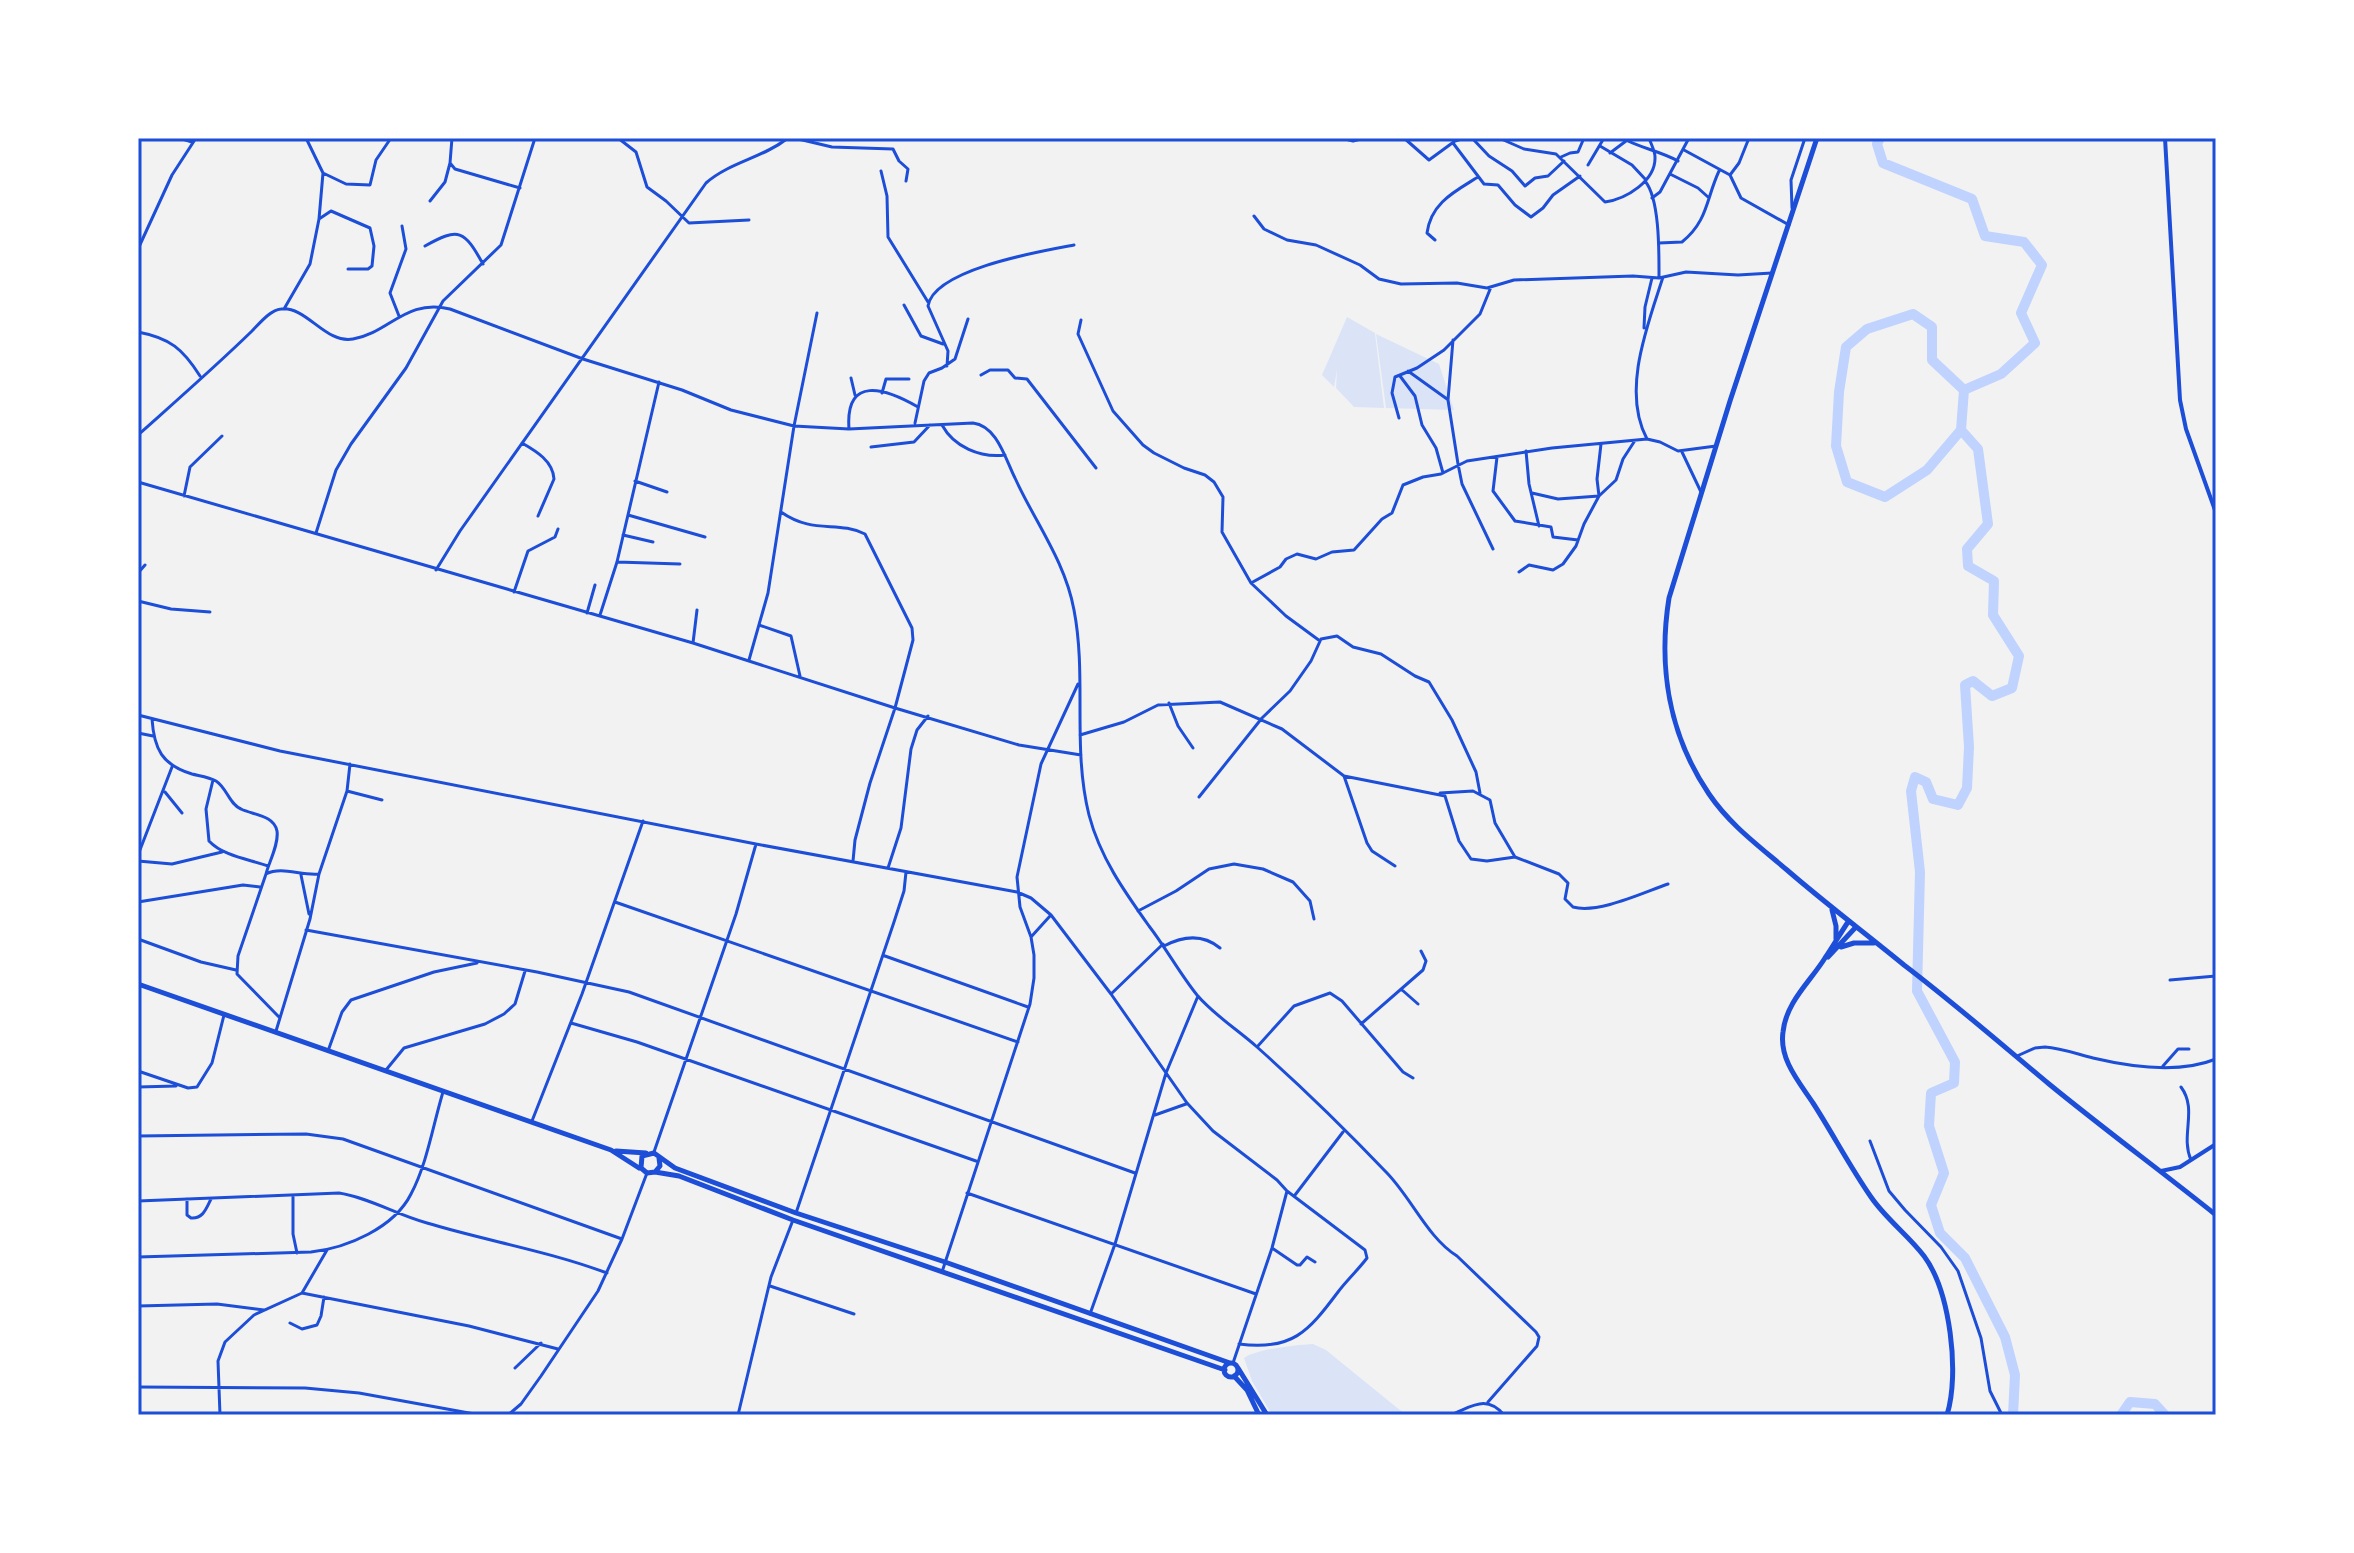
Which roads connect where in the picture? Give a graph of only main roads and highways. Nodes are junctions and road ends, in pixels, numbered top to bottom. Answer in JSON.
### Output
{"nodes":[{"id":1,"x":1817,"y":138,"type":"edge"},
{"id":2,"x":2165,"y":138,"type":"edge"},
{"id":3,"x":2216,"y":513,"type":"edge"},
{"id":4,"x":1830,"y":906,"type":"junction"},
{"id":5,"x":1848,"y":922,"type":"junction"},
{"id":6,"x":1855,"y":928,"type":"junction"},
{"id":7,"x":1835,"y":940,"type":"junction"},
{"id":8,"x":1875,"y":943,"type":"junction"},
{"id":9,"x":1838,"y":949,"type":"junction"},
{"id":10,"x":1824,"y":960,"type":"junction"},
{"id":11,"x":138,"y":984,"type":"edge"},
{"id":12,"x":2216,"y":1144,"type":"edge"},
{"id":13,"x":611,"y":1150,"type":"junction"},
{"id":14,"x":652,"y":1153,"type":"junction"},
{"id":15,"x":659,"y":1158,"type":"junction"},
{"id":16,"x":2161,"y":1171,"type":"junction"},
{"id":17,"x":645,"y":1172,"type":"junction"},
{"id":18,"x":655,"y":1172,"type":"junction"},
{"id":19,"x":2216,"y":1215,"type":"edge"},
{"id":20,"x":795,"y":1217,"type":"junction"},
{"id":21,"x":1234,"y":1365,"type":"junction"},
{"id":22,"x":1225,"y":1370,"type":"junction"},
{"id":23,"x":1234,"y":1376,"type":"junction"},
{"id":24,"x":1259,"y":1415,"type":"edge"},
{"id":25,"x":1267,"y":1415,"type":"edge"},
{"id":26,"x":1947,"y":1415,"type":"edge"}],
"edges":[{"from":1,"to":4,"type":"highway"},
{"from":2,"to":3,"type":"main road"},
{"from":4,"to":5,"type":"highway"},
{"from":4,"to":7,"type":"highway"},
{"from":5,"to":6,"type":"highway"},
{"from":5,"to":7,"type":"highway"},
{"from":6,"to":8,"type":"highway"},
{"from":6,"to":9,"type":"highway"},
{"from":7,"to":10,"type":"highway"},
{"from":8,"to":9,"type":"highway"},
{"from":8,"to":16,"type":"highway"},
{"from":9,"to":10,"type":"highway"},
{"from":10,"to":26,"type":"highway"},
{"from":11,"to":13,"type":"highway"},
{"from":12,"to":16,"type":"main road"},
{"from":13,"to":14,"type":"highway"},
{"from":13,"to":17,"type":"highway"},
{"from":14,"to":15,"type":"highway"},
{"from":14,"to":17,"type":"highway"},
{"from":15,"to":18,"type":"highway"},
{"from":15,"to":20,"type":"highway"},
{"from":16,"to":19,"type":"highway"},
{"from":17,"to":18,"type":"highway"},
{"from":18,"to":20,"type":"highway"},
{"from":20,"to":21,"type":"highway"},
{"from":20,"to":22,"type":"highway"},
{"from":21,"to":22,"type":"highway"},
{"from":21,"to":23,"type":"highway"},
{"from":21,"to":25,"type":"highway"},
{"from":22,"to":23,"type":"highway"},
{"from":23,"to":24,"type":"highway"}]}
